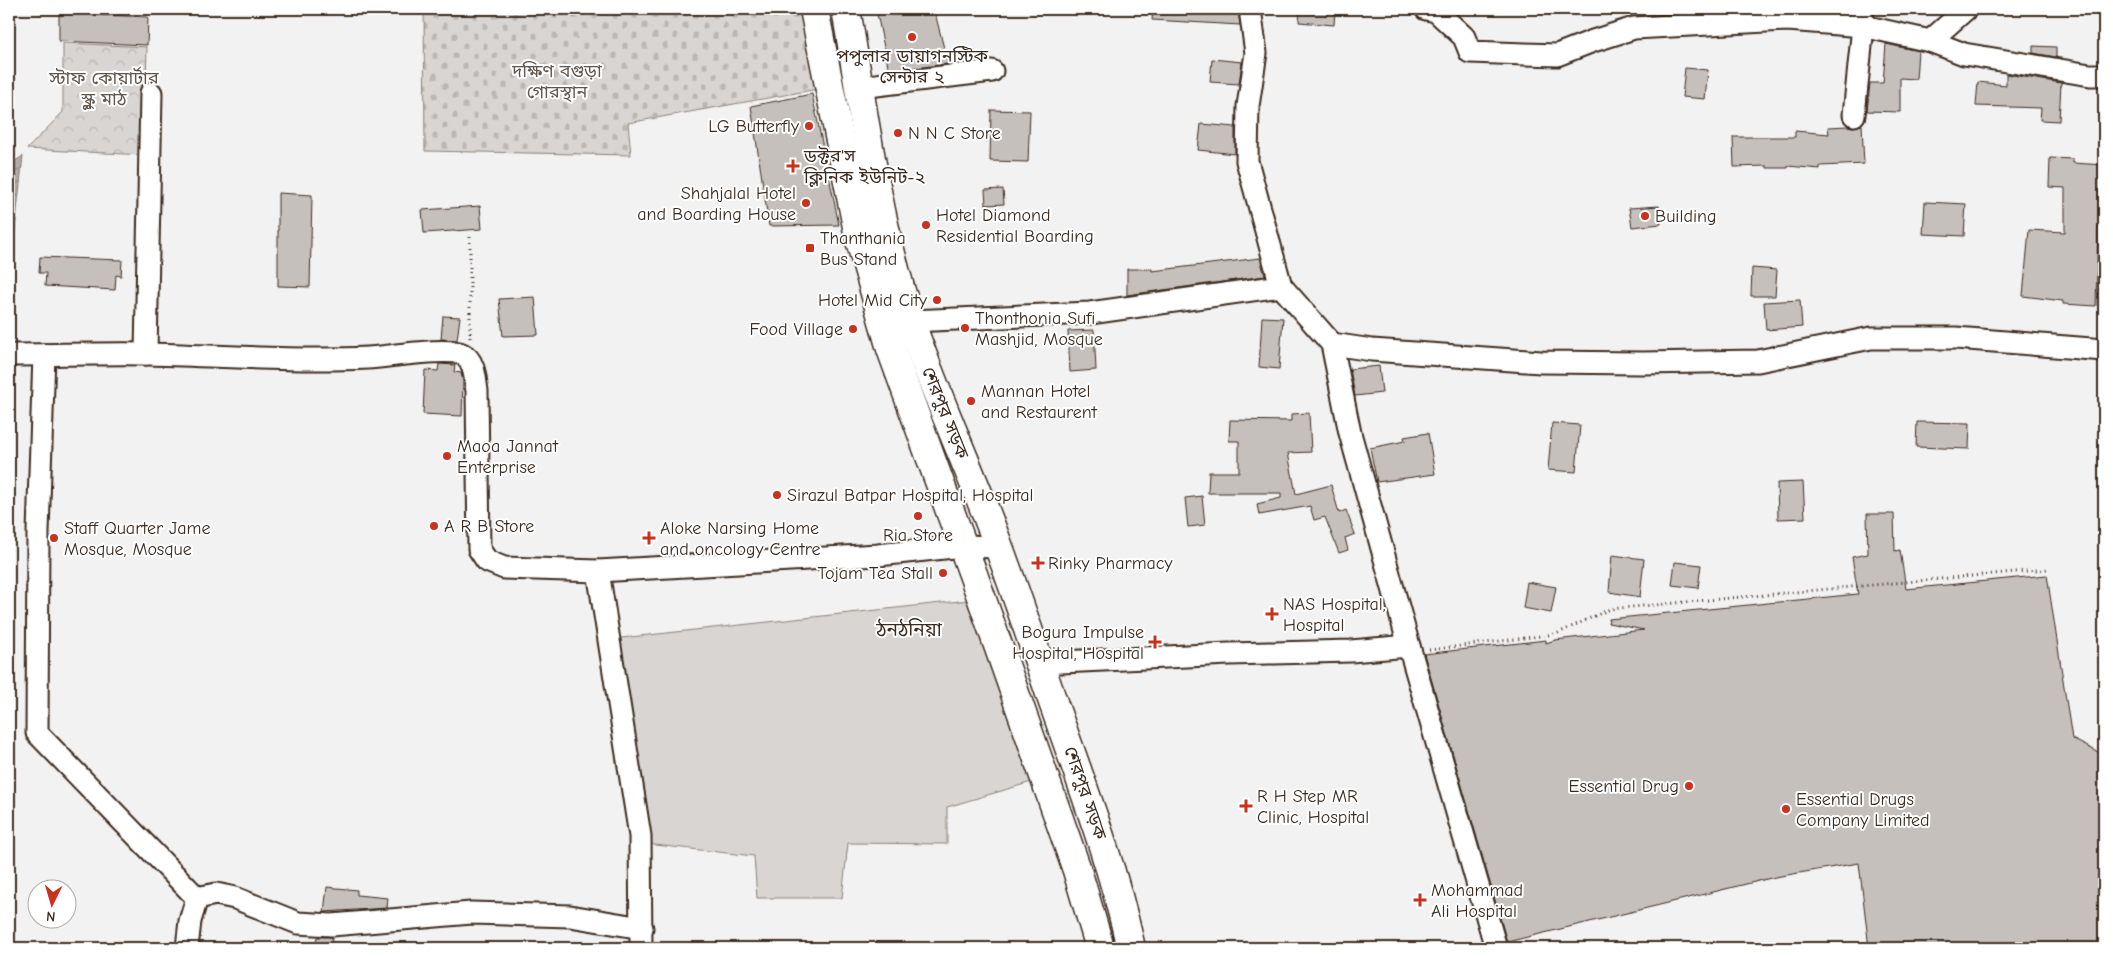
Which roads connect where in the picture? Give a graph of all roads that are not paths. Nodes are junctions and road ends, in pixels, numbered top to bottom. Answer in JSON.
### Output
{"nodes":[{"id":1,"x":814,"y":9,"type":"edge"},
{"id":2,"x":846,"y":9,"type":"edge"},
{"id":3,"x":1250,"y":9,"type":"edge"},
{"id":4,"x":1426,"y":9,"type":"edge"},
{"id":5,"x":1966,"y":9,"type":"edge"},
{"id":6,"x":1863,"y":17,"type":"edge"},
{"id":7,"x":1930,"y":41,"type":"junction"},
{"id":8,"x":992,"y":71,"type":"dead end"},
{"id":9,"x":2104,"y":75,"type":"edge"},
{"id":10,"x":860,"y":86,"type":"junction"},
{"id":11,"x":151,"y":93,"type":"dead end"},
{"id":12,"x":1854,"y":115,"type":"dead end"},
{"id":13,"x":1281,"y":286,"type":"junction"},
{"id":14,"x":911,"y":321,"type":"junction"},
{"id":15,"x":1332,"y":344,"type":"junction"},
{"id":16,"x":2104,"y":350,"type":"edge"},
{"id":17,"x":146,"y":354,"type":"junction"},
{"id":18,"x":9,"y":355,"type":"edge"},
{"id":19,"x":44,"y":355,"type":"junction"},
{"id":20,"x":963,"y":546,"type":"junction"},
{"id":21,"x":998,"y":546,"type":"junction"},
{"id":22,"x":598,"y":571,"type":"junction"},
{"id":23,"x":1410,"y":649,"type":"junction"},
{"id":24,"x":1040,"y":664,"type":"junction"},
{"id":25,"x":197,"y":898,"type":"junction"},
{"id":26,"x":641,"y":938,"type":"edge"},
{"id":27,"x":187,"y":948,"type":"edge"},
{"id":28,"x":1100,"y":948,"type":"edge"},
{"id":29,"x":1131,"y":948,"type":"edge"},
{"id":30,"x":1496,"y":948,"type":"edge"}],
"edges":[{"from":1,"to":20,"type":"highway","name":"শেরপুর সড়ক"},
{"from":2,"to":10,"type":"highway","name":"শেরপুর সড়ক"},
{"from":3,"to":13,"type":"street"},
{"from":4,"to":6,"type":"street"},
{"from":5,"to":7,"type":"street"},
{"from":6,"to":7,"type":"street"},
{"from":6,"to":12,"type":"street"},
{"from":7,"to":9,"type":"street"},
{"from":8,"to":10,"type":"street"},
{"from":10,"to":14,"type":"highway","name":"শেরপুর সড়ক"},
{"from":11,"to":17,"type":"street"},
{"from":13,"to":14,"type":"street"},
{"from":13,"to":15,"type":"street"},
{"from":14,"to":21,"type":"highway","name":"শেরপুর সড়ক"},
{"from":15,"to":16,"type":"street"},
{"from":15,"to":23,"type":"street"},
{"from":17,"to":19,"type":"street"},
{"from":17,"to":22,"type":"street"},
{"from":18,"to":19,"type":"street"},
{"from":19,"to":25,"type":"street"},
{"from":20,"to":21,"type":"street"},
{"from":20,"to":22,"type":"street"},
{"from":20,"to":28,"type":"highway","name":"শেরপুর সড়ক"},
{"from":21,"to":24,"type":"highway","name":"শেরপুর সড়ক"},
{"from":22,"to":26,"type":"street"},
{"from":23,"to":24,"type":"street"},
{"from":23,"to":30,"type":"street"},
{"from":24,"to":29,"type":"highway","name":"শেরপুর সড়ক"},
{"from":25,"to":26,"type":"street"},
{"from":25,"to":27,"type":"street"}]}
